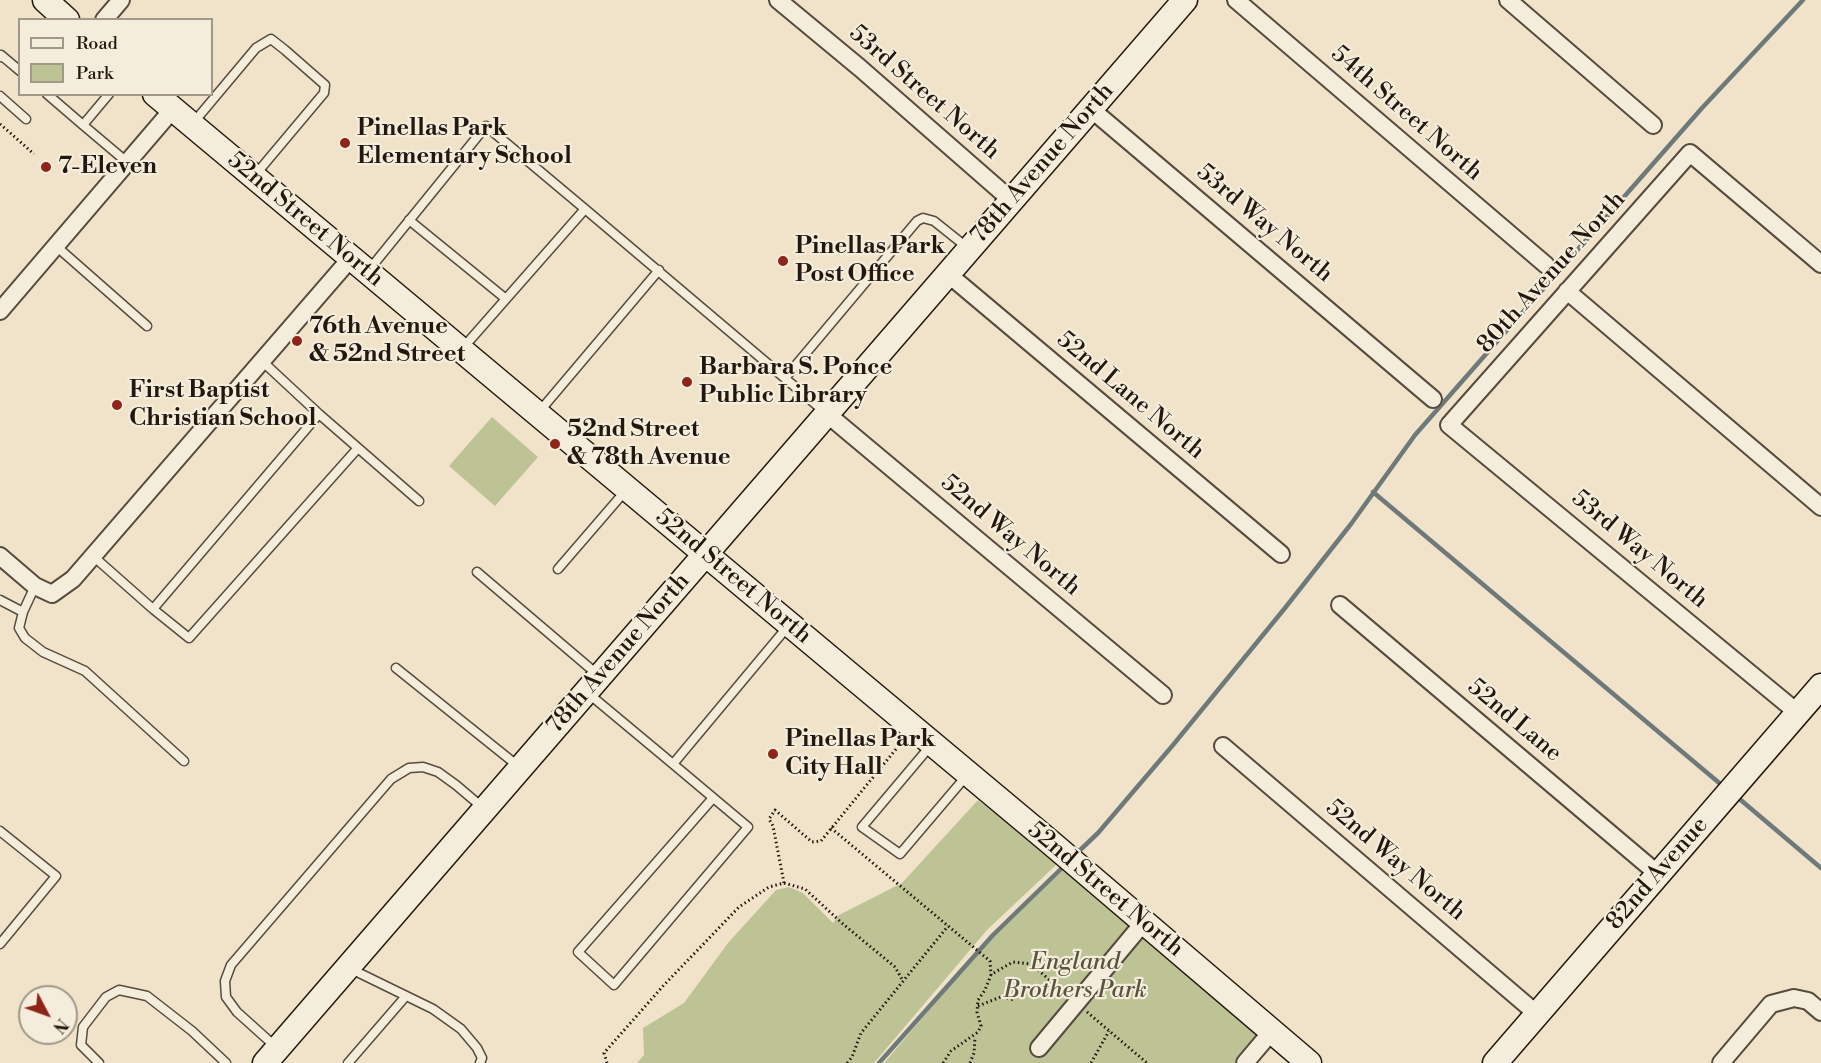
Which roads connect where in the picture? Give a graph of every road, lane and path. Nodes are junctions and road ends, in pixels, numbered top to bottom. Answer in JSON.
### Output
{"nodes":[{"id":1,"x":45,"y":0,"type":"edge"},
{"id":2,"x":121,"y":0,"type":"edge"},
{"id":3,"x":778,"y":0,"type":"edge"},
{"id":4,"x":1185,"y":0,"type":"edge"},
{"id":5,"x":1236,"y":0,"type":"edge"},
{"id":6,"x":1508,"y":0,"type":"edge"},
{"id":7,"x":65,"y":18,"type":"edge"},
{"id":8,"x":106,"y":18,"type":"edge"},
{"id":9,"x":0,"y":57,"type":"edge"},
{"id":10,"x":18,"y":69,"type":"edge"},
{"id":11,"x":0,"y":96,"type":"edge"},
{"id":12,"x":49,"y":96,"type":"edge"},
{"id":13,"x":107,"y":96,"type":"edge"},
{"id":14,"x":164,"y":102,"type":"edge"},
{"id":15,"x":1091,"y":109,"type":"junction"},
{"id":16,"x":26,"y":119,"type":"dead end"},
{"id":17,"x":0,"y":124,"type":"edge"},
{"id":18,"x":1653,"y":124,"type":"dead end"},
{"id":19,"x":83,"y":125,"type":"junction"},
{"id":20,"x":192,"y":125,"type":"junction"},
{"id":21,"x":34,"y":154,"type":"dead end"},
{"id":22,"x":128,"y":163,"type":"junction"},
{"id":23,"x":254,"y":177,"type":"junction"},
{"id":24,"x":1011,"y":200,"type":"junction"},
{"id":25,"x":585,"y":209,"type":"junction"},
{"id":26,"x":409,"y":220,"type":"junction"},
{"id":27,"x":56,"y":246,"type":"junction"},
{"id":28,"x":969,"y":249,"type":"junction"},
{"id":29,"x":1821,"y":264,"type":"edge"},
{"id":30,"x":359,"y":265,"type":"junction"},
{"id":31,"x":1546,"y":265,"type":"dead end"},
{"id":32,"x":659,"y":270,"type":"junction"},
{"id":33,"x":948,"y":274,"type":"junction"},
{"id":34,"x":1566,"y":291,"type":"junction"},
{"id":35,"x":506,"y":299,"type":"junction"},
{"id":36,"x":0,"y":311,"type":"edge"},
{"id":37,"x":147,"y":326,"type":"dead end"},
{"id":38,"x":461,"y":350,"type":"junction"},
{"id":39,"x":262,"y":361,"type":"junction"},
{"id":40,"x":784,"y":378,"type":"junction"},
{"id":41,"x":1433,"y":399,"type":"dead end"},
{"id":42,"x":320,"y":414,"type":"junction"},
{"id":43,"x":537,"y":414,"type":"junction"},
{"id":44,"x":826,"y":414,"type":"junction"},
{"id":45,"x":1449,"y":425,"type":"joint"},
{"id":46,"x":358,"y":448,"type":"junction"},
{"id":47,"x":627,"y":489,"type":"junction"},
{"id":48,"x":419,"y":501,"type":"dead end"},
{"id":49,"x":1821,"y":507,"type":"edge"},
{"id":50,"x":705,"y":554,"type":"junction"},
{"id":51,"x":1281,"y":554,"type":"dead end"},
{"id":52,"x":0,"y":556,"type":"edge"},
{"id":53,"x":93,"y":556,"type":"junction"},
{"id":54,"x":558,"y":569,"type":"dead end"},
{"id":55,"x":477,"y":572,"type":"dead end"},
{"id":56,"x":35,"y":586,"type":"junction"},
{"id":57,"x":0,"y":600,"type":"edge"},
{"id":58,"x":1340,"y":605,"type":"dead end"},
{"id":59,"x":153,"y":609,"type":"junction"},
{"id":60,"x":23,"y":612,"type":"junction"},
{"id":61,"x":789,"y":624,"type":"junction"},
{"id":62,"x":396,"y":668,"type":"dead end"},
{"id":63,"x":593,"y":684,"type":"junction"},
{"id":64,"x":1821,"y":686,"type":"edge"},
{"id":65,"x":1163,"y":695,"type":"dead end"},
{"id":66,"x":1798,"y":713,"type":"junction"},
{"id":67,"x":901,"y":743,"type":"dead end"},
{"id":68,"x":932,"y":744,"type":"junction"},
{"id":69,"x":1222,"y":746,"type":"dead end"},
{"id":70,"x":184,"y":761,"type":"dead end"},
{"id":71,"x":673,"y":764,"type":"junction"},
{"id":72,"x":520,"y":768,"type":"junction"},
{"id":73,"x":968,"y":774,"type":"junction"},
{"id":74,"x":713,"y":798,"type":"junction"},
{"id":75,"x":485,"y":809,"type":"junction"},
{"id":76,"x":831,"y":828,"type":"junction"},
{"id":77,"x":0,"y":831,"type":"edge"},
{"id":78,"x":1658,"y":874,"type":"junction"},
{"id":79,"x":784,"y":884,"type":"junction"},
{"id":80,"x":1144,"y":922,"type":"junction"},
{"id":81,"x":948,"y":926,"type":"junction"},
{"id":82,"x":0,"y":944,"type":"edge"},
{"id":83,"x":347,"y":968,"type":"junction"},
{"id":84,"x":991,"y":975,"type":"junction"},
{"id":85,"x":903,"y":981,"type":"junction"},
{"id":86,"x":1018,"y":995,"type":"dead end"},
{"id":87,"x":406,"y":996,"type":"junction"},
{"id":88,"x":1077,"y":1003,"type":"junction"},
{"id":89,"x":978,"y":1006,"type":"junction"},
{"id":90,"x":1821,"y":1012,"type":"edge"},
{"id":91,"x":1537,"y":1014,"type":"junction"},
{"id":92,"x":1109,"y":1031,"type":"junction"},
{"id":93,"x":1272,"y":1031,"type":"junction"},
{"id":94,"x":975,"y":1035,"type":"junction"},
{"id":95,"x":1039,"y":1048,"type":"dead end"},
{"id":96,"x":271,"y":1056,"type":"edge"},
{"id":97,"x":96,"y":1062,"type":"edge"},
{"id":98,"x":226,"y":1063,"type":"edge"},
{"id":99,"x":348,"y":1063,"type":"edge"},
{"id":100,"x":480,"y":1063,"type":"edge"},
{"id":101,"x":607,"y":1063,"type":"edge"},
{"id":102,"x":847,"y":1063,"type":"edge"},
{"id":103,"x":942,"y":1063,"type":"edge"},
{"id":104,"x":970,"y":1063,"type":"edge"},
{"id":105,"x":1092,"y":1063,"type":"edge"},
{"id":106,"x":1148,"y":1063,"type":"edge"},
{"id":107,"x":1245,"y":1063,"type":"edge"},
{"id":108,"x":1309,"y":1063,"type":"edge"},
{"id":109,"x":1495,"y":1063,"type":"edge"},
{"id":110,"x":1721,"y":1063,"type":"edge"}],
"edges":[{"from":1,"to":7,"type":"street"},
{"from":2,"to":8,"type":"street"},
{"from":3,"to":24,"type":"street","name":"53rd Street North"},
{"from":4,"to":15,"type":"street","name":"78th Avenue North"},
{"from":5,"to":31,"type":"street","name":"54th Street North"},
{"from":6,"to":18,"type":"street"},
{"from":9,"to":10,"type":"lane"},
{"from":11,"to":16,"type":"lane"},
{"from":12,"to":19,"type":"lane"},
{"from":13,"to":19,"type":"lane"},
{"from":14,"to":20,"type":"street","name":"52nd Street North"},
{"from":14,"to":22,"type":"street"},
{"from":15,"to":24,"type":"street","name":"78th Avenue North"},
{"from":15,"to":41,"type":"street","name":"53rd Way North"},
{"from":17,"to":21,"type":"path"},
{"from":19,"to":22,"type":"lane"},
{"from":20,"to":23,"type":"street","name":"52nd Street North"},
{"from":20,"to":23,"type":"lane"},
{"from":22,"to":27,"type":"street"},
{"from":23,"to":30,"type":"street","name":"52nd Street North"},
{"from":24,"to":28,"type":"street","name":"78th Avenue North"},
{"from":25,"to":26,"type":"lane"},
{"from":25,"to":32,"type":"lane"},
{"from":25,"to":35,"type":"lane"},
{"from":26,"to":30,"type":"lane"},
{"from":26,"to":35,"type":"lane"},
{"from":27,"to":36,"type":"street"},
{"from":27,"to":37,"type":"lane"},
{"from":28,"to":33,"type":"street","name":"78th Avenue North"},
{"from":28,"to":40,"type":"lane"},
{"from":29,"to":34,"type":"street","name":"80th Avenue North"},
{"from":30,"to":38,"type":"street","name":"52nd Street North"},
{"from":30,"to":39,"type":"street"},
{"from":32,"to":40,"type":"lane"},
{"from":32,"to":43,"type":"lane"},
{"from":33,"to":44,"type":"street","name":"78th Avenue North"},
{"from":33,"to":51,"type":"street","name":"52nd Lane North"},
{"from":34,"to":45,"type":"street","name":"80th Avenue North"},
{"from":34,"to":49,"type":"street"},
{"from":35,"to":38,"type":"lane"},
{"from":38,"to":43,"type":"street","name":"52nd Street North"},
{"from":39,"to":42,"type":"lane"},
{"from":39,"to":53,"type":"street"},
{"from":40,"to":44,"type":"lane"},
{"from":42,"to":46,"type":"lane"},
{"from":42,"to":59,"type":"lane"},
{"from":43,"to":47,"type":"street","name":"52nd Street North"},
{"from":44,"to":50,"type":"street","name":"78th Avenue North"},
{"from":44,"to":65,"type":"street","name":"52nd Way North"},
{"from":45,"to":66,"type":"street","name":"53rd Way North"},
{"from":46,"to":48,"type":"lane"},
{"from":46,"to":59,"type":"lane"},
{"from":47,"to":50,"type":"street","name":"52nd Street North"},
{"from":47,"to":54,"type":"lane"},
{"from":50,"to":61,"type":"street","name":"52nd Street North"},
{"from":50,"to":63,"type":"street","name":"78th Avenue North"},
{"from":52,"to":56,"type":"street"},
{"from":53,"to":56,"type":"street"},
{"from":53,"to":59,"type":"lane"},
{"from":55,"to":63,"type":"lane"},
{"from":56,"to":60,"type":"lane"},
{"from":57,"to":60,"type":"lane"},
{"from":58,"to":78,"type":"street","name":"52nd Lane"},
{"from":60,"to":70,"type":"lane"},
{"from":61,"to":68,"type":"street","name":"52nd Street North"},
{"from":61,"to":71,"type":"lane"},
{"from":62,"to":72,"type":"lane"},
{"from":63,"to":71,"type":"lane"},
{"from":63,"to":72,"type":"street","name":"78th Avenue North"},
{"from":64,"to":66,"type":"street","name":"82nd Avenue"},
{"from":66,"to":78,"type":"street","name":"82nd Avenue"},
{"from":67,"to":76,"type":"path"},
{"from":68,"to":73,"type":"street","name":"52nd Street North"},
{"from":68,"to":73,"type":"lane"},
{"from":69,"to":91,"type":"street","name":"52nd Way North"},
{"from":71,"to":74,"type":"lane"},
{"from":72,"to":75,"type":"street","name":"78th Avenue North"},
{"from":73,"to":80,"type":"street","name":"52nd Street North"},
{"from":74,"to":74,"type":"lane"},
{"from":75,"to":83,"type":"street","name":"78th Avenue North"},
{"from":75,"to":96,"type":"lane"},
{"from":76,"to":79,"type":"path"},
{"from":76,"to":81,"type":"path"},
{"from":77,"to":82,"type":"lane"},
{"from":78,"to":91,"type":"street","name":"82nd Avenue"},
{"from":79,"to":85,"type":"path"},
{"from":79,"to":101,"type":"path"},
{"from":80,"to":88,"type":"street"},
{"from":80,"to":93,"type":"street","name":"52nd Street North"},
{"from":81,"to":84,"type":"path"},
{"from":81,"to":85,"type":"path"},
{"from":83,"to":87,"type":"lane"},
{"from":83,"to":96,"type":"street","name":"78th Avenue North"},
{"from":84,"to":88,"type":"path"},
{"from":84,"to":89,"type":"path"},
{"from":85,"to":102,"type":"path"},
{"from":86,"to":89,"type":"path"},
{"from":87,"to":99,"type":"lane"},
{"from":87,"to":100,"type":"lane"},
{"from":88,"to":92,"type":"path"},
{"from":88,"to":95,"type":"street"},
{"from":89,"to":94,"type":"path"},
{"from":90,"to":110,"type":"street"},
{"from":91,"to":109,"type":"street","name":"82nd Avenue"},
{"from":92,"to":105,"type":"path"},
{"from":92,"to":106,"type":"path"},
{"from":93,"to":107,"type":"street"},
{"from":93,"to":108,"type":"street","name":"52nd Street North"},
{"from":94,"to":103,"type":"path"},
{"from":94,"to":104,"type":"path"},
{"from":97,"to":98,"type":"lane"}]}
